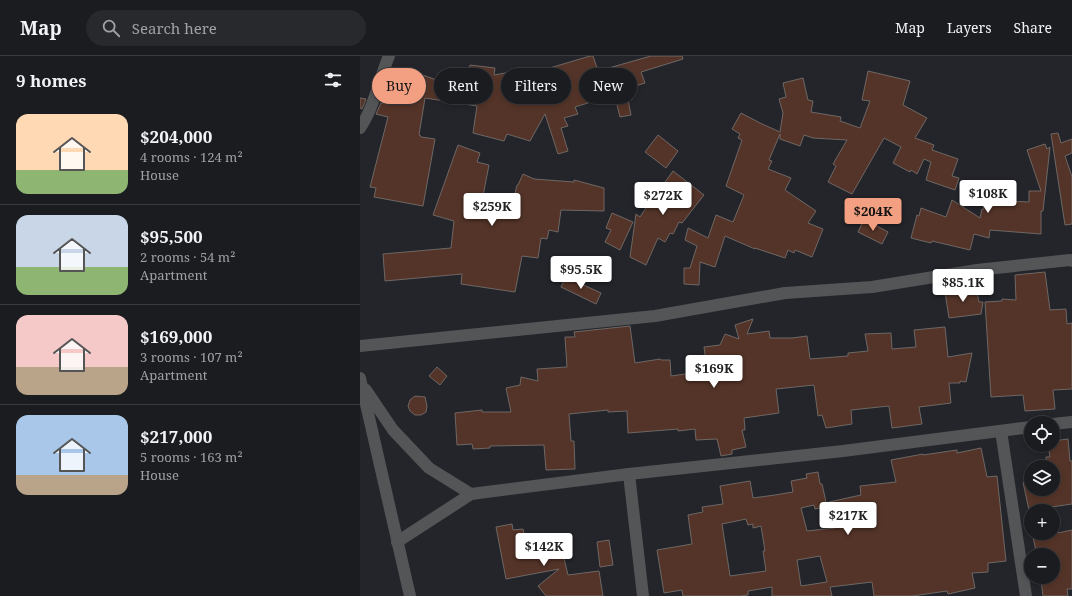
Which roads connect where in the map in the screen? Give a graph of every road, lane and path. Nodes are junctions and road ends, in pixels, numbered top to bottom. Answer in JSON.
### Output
{"nodes":[{"id":1,"x":389,"y":56,"type":"edge"},
{"id":2,"x":360,"y":128,"type":"edge"},
{"id":3,"x":1072,"y":261,"type":"edge"},
{"id":4,"x":360,"y":346,"type":"edge"},
{"id":5,"x":360,"y":381,"type":"edge"},
{"id":6,"x":1072,"y":422,"type":"edge"},
{"id":7,"x":1060,"y":423,"type":"edge"},
{"id":8,"x":1024,"y":428,"type":"edge"},
{"id":9,"x":1001,"y":431,"type":"junction"},
{"id":10,"x":629,"y":474,"type":"junction"},
{"id":11,"x":471,"y":494,"type":"junction"},
{"id":12,"x":397,"y":542,"type":"junction"},
{"id":13,"x":410,"y":596,"type":"edge"},
{"id":14,"x":643,"y":596,"type":"edge"},
{"id":15,"x":1026,"y":596,"type":"edge"}],
"edges":[{"from":1,"to":2,"type":"street"},
{"from":3,"to":4,"type":"street"},
{"from":5,"to":11,"type":"street"},
{"from":5,"to":12,"type":"street"},
{"from":6,"to":7,"type":"street"},
{"from":8,"to":9,"type":"street"},
{"from":9,"to":10,"type":"street"},
{"from":9,"to":15,"type":"street"},
{"from":10,"to":11,"type":"street"},
{"from":10,"to":14,"type":"street"},
{"from":11,"to":12,"type":"street"},
{"from":12,"to":13,"type":"street"}]}
